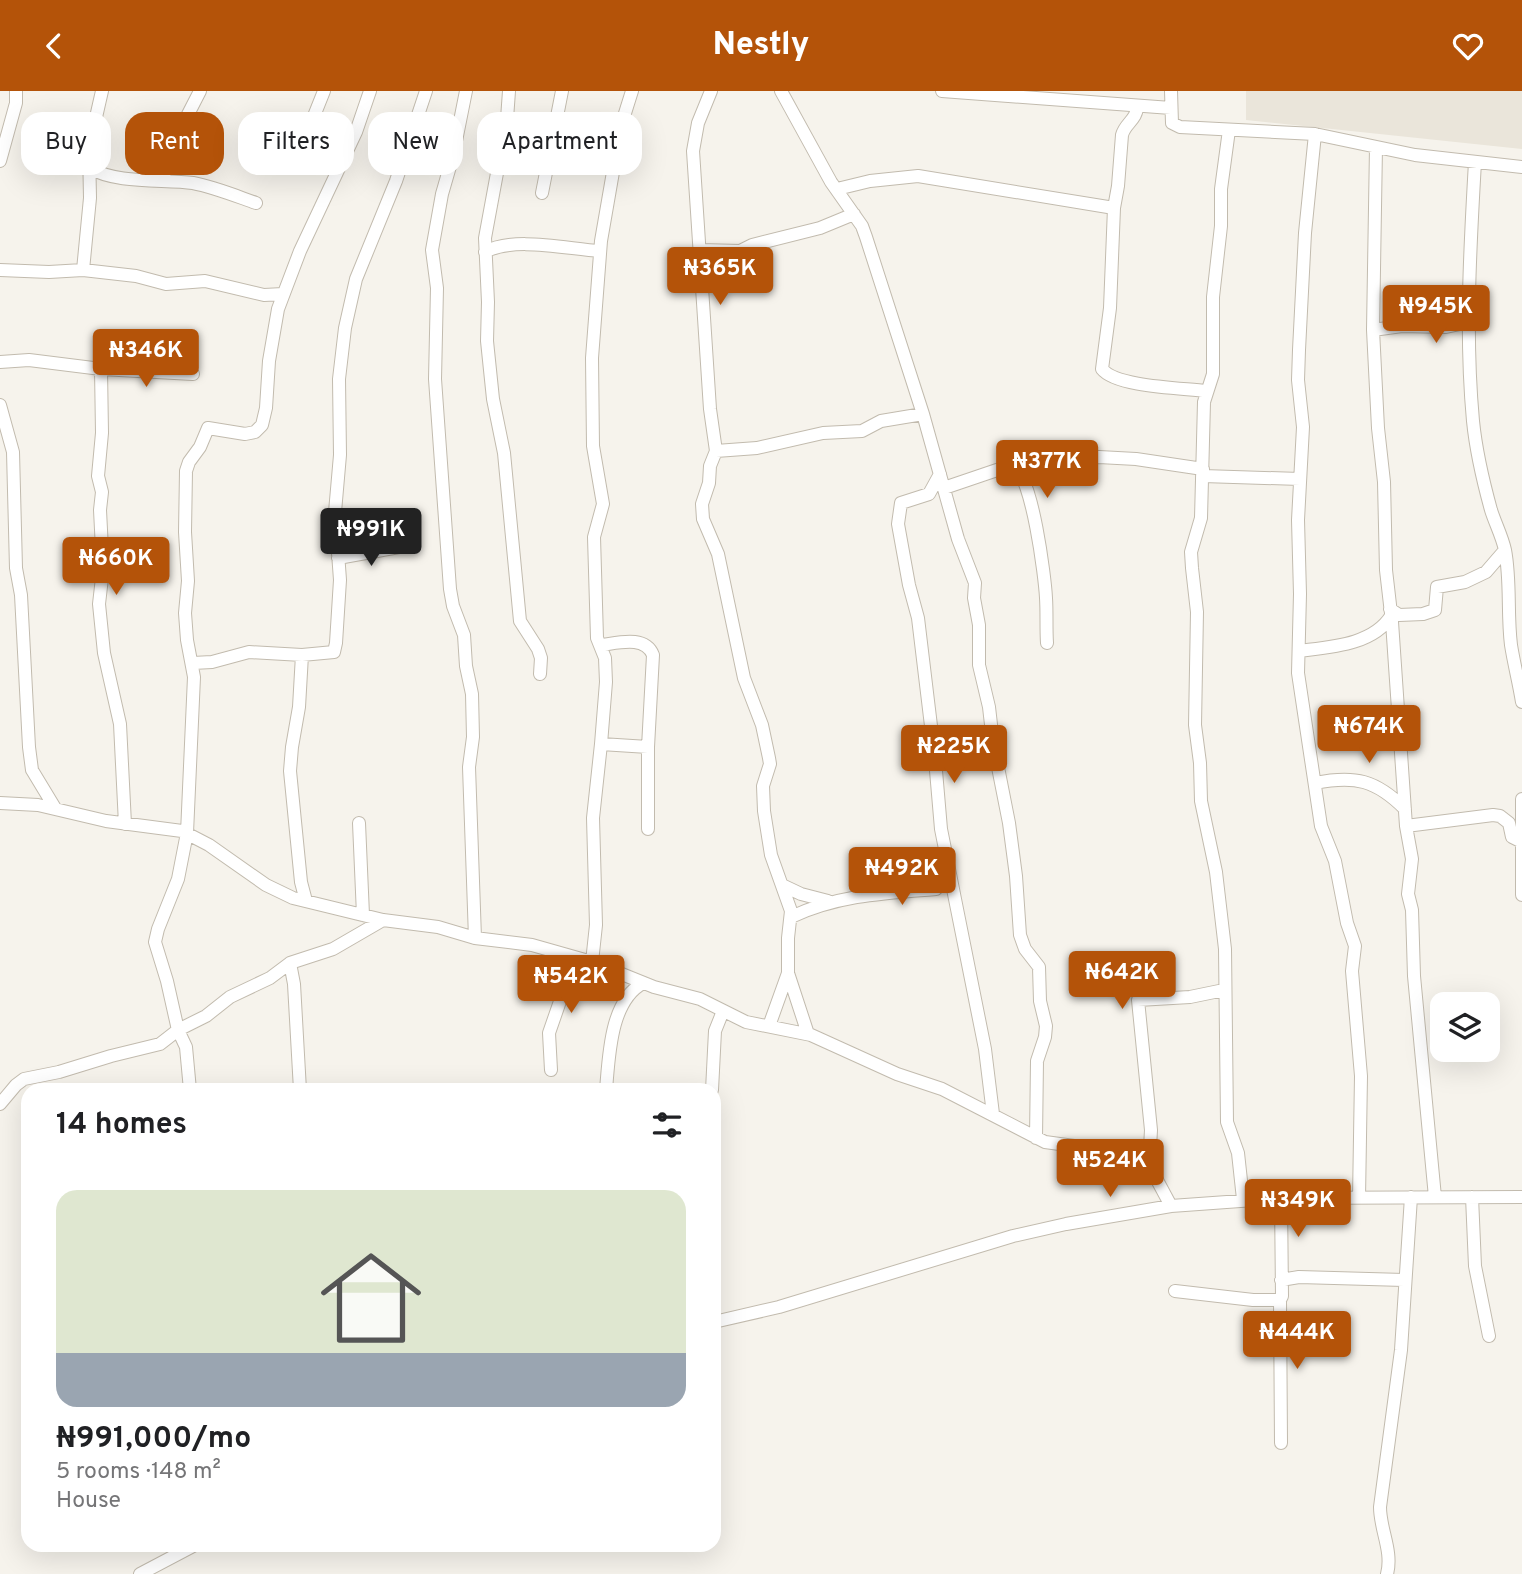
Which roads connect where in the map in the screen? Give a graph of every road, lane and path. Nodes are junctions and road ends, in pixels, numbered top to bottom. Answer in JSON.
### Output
{"nodes":[{"id":1,"x":16,"y":91,"type":"edge"},
{"id":2,"x":102,"y":91,"type":"edge"},
{"id":3,"x":200,"y":91,"type":"edge"},
{"id":4,"x":324,"y":91,"type":"edge"},
{"id":5,"x":370,"y":91,"type":"edge"},
{"id":6,"x":426,"y":91,"type":"edge"},
{"id":7,"x":466,"y":91,"type":"edge"},
{"id":8,"x":509,"y":91,"type":"edge"},
{"id":9,"x":562,"y":91,"type":"edge"},
{"id":10,"x":632,"y":91,"type":"edge"},
{"id":11,"x":781,"y":91,"type":"edge"},
{"id":12,"x":942,"y":91,"type":"edge"},
{"id":13,"x":1171,"y":91,"type":"edge"},
{"id":14,"x":706,"y":94,"type":"edge"},
{"id":15,"x":1137,"y":106,"type":"junction"},
{"id":16,"x":1171,"y":108,"type":"junction"},
{"id":17,"x":97,"y":112,"type":"edge"},
{"id":18,"x":316,"y":112,"type":"edge"},
{"id":19,"x":1229,"y":130,"type":"junction"},
{"id":20,"x":1315,"y":134,"type":"junction"},
{"id":21,"x":1376,"y":147,"type":"junction"},
{"id":22,"x":0,"y":161,"type":"edge"},
{"id":23,"x":1475,"y":162,"type":"junction"},
{"id":24,"x":1522,"y":167,"type":"edge"},
{"id":25,"x":93,"y":175,"type":"edge"},
{"id":26,"x":100,"y":175,"type":"edge"},
{"id":27,"x":162,"y":181,"type":"junction"},
{"id":28,"x":836,"y":189,"type":"junction"},
{"id":29,"x":542,"y":193,"type":"dead end"},
{"id":30,"x":256,"y":203,"type":"dead end"},
{"id":31,"x":1114,"y":208,"type":"junction"},
{"id":32,"x":854,"y":214,"type":"junction"},
{"id":33,"x":485,"y":238,"type":"junction"},
{"id":34,"x":497,"y":246,"type":"junction"},
{"id":35,"x":701,"y":250,"type":"junction"},
{"id":36,"x":600,"y":251,"type":"junction"},
{"id":37,"x":485,"y":253,"type":"junction"},
{"id":38,"x":0,"y":270,"type":"edge"},
{"id":39,"x":83,"y":270,"type":"junction"},
{"id":40,"x":284,"y":294,"type":"junction"},
{"id":41,"x":1469,"y":322,"type":"junction"},
{"id":42,"x":1373,"y":330,"type":"junction"},
{"id":43,"x":0,"y":362,"type":"edge"},
{"id":44,"x":101,"y":369,"type":"junction"},
{"id":45,"x":193,"y":374,"type":"dead end"},
{"id":46,"x":1206,"y":391,"type":"junction"},
{"id":47,"x":0,"y":405,"type":"edge"},
{"id":48,"x":923,"y":414,"type":"junction"},
{"id":49,"x":716,"y":451,"type":"junction"},
{"id":50,"x":1021,"y":467,"type":"junction"},
{"id":51,"x":1203,"y":473,"type":"junction"},
{"id":52,"x":940,"y":474,"type":"junction"},
{"id":53,"x":1300,"y":479,"type":"junction"},
{"id":54,"x":944,"y":488,"type":"junction"},
{"id":55,"x":399,"y":547,"type":"dead end"},
{"id":56,"x":1505,"y":550,"type":"junction"},
{"id":57,"x":338,"y":558,"type":"junction"},
{"id":58,"x":1393,"y":616,"type":"junction"},
{"id":59,"x":1047,"y":643,"type":"dead end"},
{"id":60,"x":601,"y":645,"type":"junction"},
{"id":61,"x":1299,"y":651,"type":"junction"},
{"id":62,"x":302,"y":655,"type":"junction"},
{"id":63,"x":193,"y":663,"type":"junction"},
{"id":64,"x":540,"y":674,"type":"dead end"},
{"id":65,"x":1522,"y":701,"type":"edge"},
{"id":66,"x":601,"y":744,"type":"junction"},
{"id":67,"x":648,"y":747,"type":"junction"},
{"id":68,"x":1315,"y":783,"type":"junction"},
{"id":69,"x":1522,"y":799,"type":"edge"},
{"id":70,"x":0,"y":803,"type":"edge"},
{"id":71,"x":55,"y":808,"type":"junction"},
{"id":72,"x":1405,"y":809,"type":"junction"},
{"id":73,"x":359,"y":823,"type":"dead end"},
{"id":74,"x":125,"y":824,"type":"junction"},
{"id":75,"x":1406,"y":826,"type":"junction"},
{"id":76,"x":648,"y":829,"type":"dead end"},
{"id":77,"x":187,"y":833,"type":"junction"},
{"id":78,"x":1521,"y":848,"type":"edge"},
{"id":79,"x":950,"y":875,"type":"junction"},
{"id":80,"x":782,"y":885,"type":"junction"},
{"id":81,"x":1522,"y":895,"type":"edge"},
{"id":82,"x":306,"y":901,"type":"junction"},
{"id":83,"x":831,"y":902,"type":"junction"},
{"id":84,"x":363,"y":915,"type":"junction"},
{"id":85,"x":791,"y":917,"type":"junction"},
{"id":86,"x":383,"y":920,"type":"junction"},
{"id":87,"x":474,"y":938,"type":"junction"},
{"id":88,"x":575,"y":957,"type":"junction"},
{"id":89,"x":592,"y":962,"type":"junction"},
{"id":90,"x":290,"y":963,"type":"junction"},
{"id":91,"x":788,"y":973,"type":"junction"},
{"id":92,"x":635,"y":984,"type":"junction"},
{"id":93,"x":1224,"y":990,"type":"junction"},
{"id":94,"x":723,"y":1011,"type":"junction"},
{"id":95,"x":769,"y":1026,"type":"junction"},
{"id":96,"x":177,"y":1030,"type":"junction"},
{"id":97,"x":808,"y":1034,"type":"junction"},
{"id":98,"x":551,"y":1070,"type":"dead end"},
{"id":99,"x":189,"y":1083,"type":"edge"},
{"id":100,"x":300,"y":1083,"type":"edge"},
{"id":101,"x":607,"y":1083,"type":"edge"},
{"id":102,"x":712,"y":1083,"type":"edge"},
{"id":103,"x":0,"y":1104,"type":"edge"},
{"id":104,"x":993,"y":1114,"type":"junction"},
{"id":105,"x":1036,"y":1137,"type":"junction"},
{"id":106,"x":1149,"y":1165,"type":"junction"},
{"id":107,"x":1411,"y":1197,"type":"junction"},
{"id":108,"x":1435,"y":1197,"type":"junction"},
{"id":109,"x":1472,"y":1197,"type":"junction"},
{"id":110,"x":1522,"y":1197,"type":"edge"},
{"id":111,"x":1281,"y":1198,"type":"junction"},
{"id":112,"x":1359,"y":1198,"type":"junction"},
{"id":113,"x":1243,"y":1199,"type":"junction"},
{"id":114,"x":1171,"y":1206,"type":"junction"},
{"id":115,"x":1281,"y":1280,"type":"junction"},
{"id":116,"x":1404,"y":1280,"type":"junction"},
{"id":117,"x":1175,"y":1291,"type":"dead end"},
{"id":118,"x":1280,"y":1300,"type":"junction"},
{"id":119,"x":721,"y":1320,"type":"edge"},
{"id":120,"x":1489,"y":1336,"type":"dead end"},
{"id":121,"x":1281,"y":1443,"type":"dead end"},
{"id":122,"x":1388,"y":1549,"type":"junction"},
{"id":123,"x":182,"y":1552,"type":"edge"},
{"id":124,"x":140,"y":1574,"type":"edge"},
{"id":125,"x":1387,"y":1574,"type":"edge"},
{"id":126,"x":1399,"y":1574,"type":"edge"}],
"edges":[{"from":1,"to":22,"type":"street"},
{"from":2,"to":17,"type":"street"},
{"from":3,"to":27,"type":"street"},
{"from":4,"to":18,"type":"street"},
{"from":5,"to":40,"type":"street"},
{"from":6,"to":57,"type":"street"},
{"from":7,"to":87,"type":"street"},
{"from":8,"to":33,"type":"street"},
{"from":9,"to":29,"type":"street"},
{"from":10,"to":36,"type":"street"},
{"from":11,"to":28,"type":"street"},
{"from":12,"to":15,"type":"street"},
{"from":13,"to":16,"type":"street"},
{"from":14,"to":35,"type":"street"},
{"from":15,"to":16,"type":"street"},
{"from":15,"to":31,"type":"street"},
{"from":16,"to":19,"type":"street"},
{"from":19,"to":20,"type":"street"},
{"from":19,"to":46,"type":"street"},
{"from":20,"to":21,"type":"street"},
{"from":20,"to":53,"type":"street"},
{"from":21,"to":23,"type":"street"},
{"from":21,"to":42,"type":"street"},
{"from":23,"to":24,"type":"street"},
{"from":23,"to":41,"type":"street"},
{"from":25,"to":39,"type":"street"},
{"from":26,"to":27,"type":"street"},
{"from":27,"to":30,"type":"street"},
{"from":28,"to":31,"type":"street"},
{"from":28,"to":32,"type":"street"},
{"from":31,"to":46,"type":"street"},
{"from":32,"to":35,"type":"street"},
{"from":32,"to":48,"type":"street"},
{"from":33,"to":34,"type":"street"},
{"from":33,"to":37,"type":"street"},
{"from":34,"to":36,"type":"street"},
{"from":34,"to":37,"type":"street"},
{"from":35,"to":49,"type":"street"},
{"from":36,"to":60,"type":"street"},
{"from":37,"to":64,"type":"street"},
{"from":38,"to":39,"type":"street"},
{"from":39,"to":40,"type":"street"},
{"from":40,"to":63,"type":"street"},
{"from":41,"to":42,"type":"street"},
{"from":41,"to":56,"type":"street"},
{"from":42,"to":58,"type":"street"},
{"from":43,"to":44,"type":"street"},
{"from":44,"to":45,"type":"street"},
{"from":44,"to":74,"type":"street"},
{"from":46,"to":51,"type":"street"},
{"from":47,"to":71,"type":"street"},
{"from":48,"to":49,"type":"street"},
{"from":48,"to":52,"type":"street"},
{"from":49,"to":80,"type":"street"},
{"from":50,"to":51,"type":"street"},
{"from":50,"to":54,"type":"street"},
{"from":50,"to":59,"type":"street"},
{"from":51,"to":53,"type":"street"},
{"from":51,"to":93,"type":"street"},
{"from":52,"to":54,"type":"street"},
{"from":52,"to":79,"type":"street"},
{"from":53,"to":61,"type":"street"},
{"from":54,"to":105,"type":"street"},
{"from":55,"to":57,"type":"street"},
{"from":56,"to":58,"type":"street"},
{"from":56,"to":65,"type":"street"},
{"from":57,"to":62,"type":"street"},
{"from":58,"to":61,"type":"street"},
{"from":58,"to":72,"type":"street"},
{"from":60,"to":66,"type":"street"},
{"from":60,"to":67,"type":"street"},
{"from":61,"to":68,"type":"street"},
{"from":62,"to":63,"type":"street"},
{"from":62,"to":82,"type":"street"},
{"from":63,"to":77,"type":"street"},
{"from":66,"to":67,"type":"street"},
{"from":66,"to":89,"type":"street"},
{"from":67,"to":76,"type":"street"},
{"from":68,"to":72,"type":"street"},
{"from":68,"to":112,"type":"street"},
{"from":69,"to":78,"type":"street"},
{"from":70,"to":71,"type":"street"},
{"from":71,"to":74,"type":"street"},
{"from":72,"to":75,"type":"street"},
{"from":73,"to":84,"type":"street"},
{"from":74,"to":77,"type":"street"},
{"from":75,"to":78,"type":"street"},
{"from":75,"to":108,"type":"street"},
{"from":77,"to":82,"type":"street"},
{"from":77,"to":96,"type":"street"},
{"from":78,"to":81,"type":"street"},
{"from":79,"to":83,"type":"street"},
{"from":79,"to":104,"type":"street"},
{"from":80,"to":83,"type":"street"},
{"from":80,"to":85,"type":"street"},
{"from":82,"to":84,"type":"street"},
{"from":83,"to":85,"type":"street"},
{"from":84,"to":86,"type":"street"},
{"from":85,"to":91,"type":"street"},
{"from":86,"to":87,"type":"street"},
{"from":86,"to":90,"type":"street"},
{"from":87,"to":88,"type":"street"},
{"from":88,"to":89,"type":"street"},
{"from":88,"to":98,"type":"street"},
{"from":89,"to":92,"type":"street"},
{"from":90,"to":96,"type":"street"},
{"from":90,"to":100,"type":"street"},
{"from":91,"to":95,"type":"street"},
{"from":91,"to":97,"type":"street"},
{"from":92,"to":94,"type":"street"},
{"from":92,"to":101,"type":"street"},
{"from":93,"to":106,"type":"street"},
{"from":93,"to":113,"type":"street"},
{"from":94,"to":95,"type":"street"},
{"from":94,"to":102,"type":"street"},
{"from":95,"to":97,"type":"street"},
{"from":96,"to":99,"type":"street"},
{"from":96,"to":103,"type":"street"},
{"from":97,"to":104,"type":"street"},
{"from":104,"to":105,"type":"street"},
{"from":105,"to":106,"type":"street"},
{"from":106,"to":114,"type":"street"},
{"from":107,"to":108,"type":"street"},
{"from":107,"to":112,"type":"street"},
{"from":107,"to":116,"type":"street"},
{"from":108,"to":109,"type":"street"},
{"from":109,"to":110,"type":"street"},
{"from":109,"to":120,"type":"street"},
{"from":111,"to":112,"type":"street"},
{"from":111,"to":113,"type":"street"},
{"from":111,"to":115,"type":"street"},
{"from":113,"to":114,"type":"street"},
{"from":114,"to":119,"type":"street"},
{"from":115,"to":116,"type":"street"},
{"from":115,"to":118,"type":"street"},
{"from":116,"to":122,"type":"street"},
{"from":117,"to":118,"type":"street"},
{"from":118,"to":121,"type":"street"},
{"from":122,"to":125,"type":"street"},
{"from":122,"to":126,"type":"street"},
{"from":123,"to":124,"type":"street"}]}
